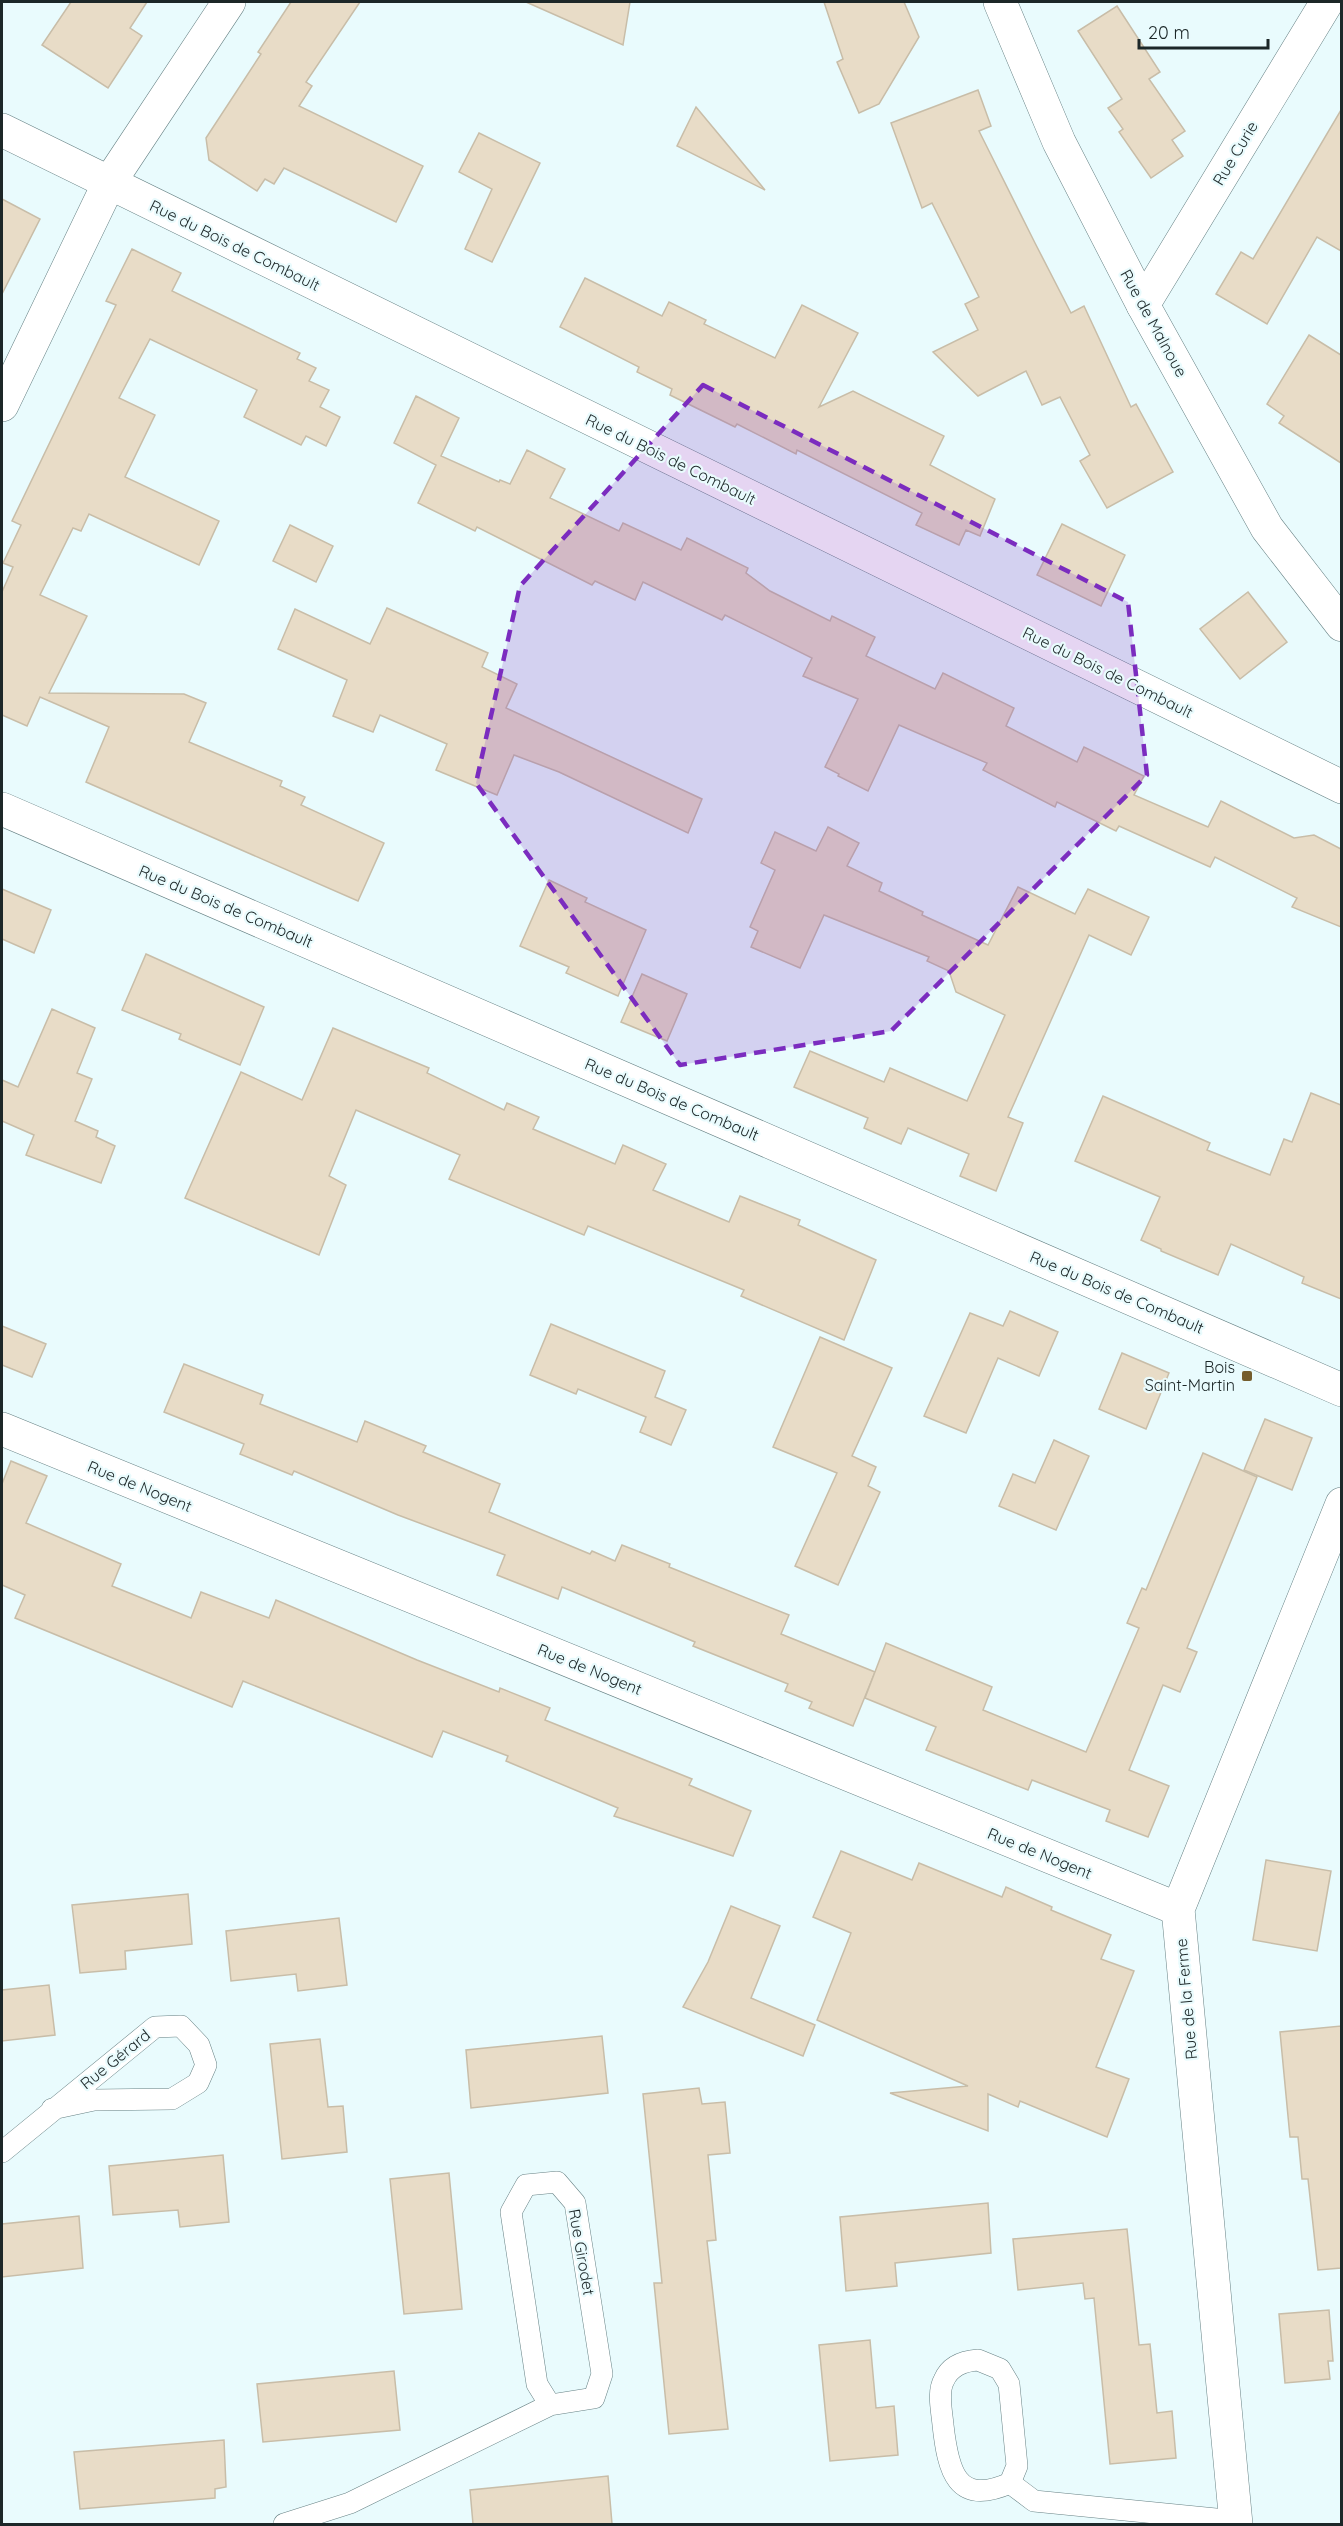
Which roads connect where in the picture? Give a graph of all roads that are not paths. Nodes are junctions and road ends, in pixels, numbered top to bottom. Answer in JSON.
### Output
{"nodes":[{"id":1,"x":230,"y":2,"type":"edge"},
{"id":2,"x":1000,"y":2,"type":"edge"},
{"id":3,"x":1327,"y":2,"type":"edge"},
{"id":4,"x":2,"y":130,"type":"edge"},
{"id":5,"x":109,"y":183,"type":"junction"},
{"id":6,"x":1143,"y":305,"type":"junction"},
{"id":7,"x":2,"y":405,"type":"edge"},
{"id":8,"x":1341,"y":625,"type":"edge"},
{"id":9,"x":1341,"y":787,"type":"edge"},
{"id":10,"x":2,"y":809,"type":"edge"},
{"id":11,"x":1341,"y":1390,"type":"edge"},
{"id":12,"x":2,"y":1429,"type":"edge"},
{"id":13,"x":1341,"y":1504,"type":"edge"},
{"id":14,"x":1178,"y":1909,"type":"junction"},
{"id":15,"x":52,"y":2109,"type":"junction"},
{"id":16,"x":2,"y":2152,"type":"edge"},
{"id":17,"x":550,"y":2405,"type":"junction"},
{"id":18,"x":1010,"y":2482,"type":"junction"},
{"id":19,"x":1236,"y":2523,"type":"edge"},
{"id":20,"x":284,"y":2524,"type":"edge"}],
"edges":[{"from":1,"to":5,"type":"street"},
{"from":2,"to":6,"type":"street","name":"Rue de Malnoue"},
{"from":3,"to":6,"type":"street","name":"Rue Curie"},
{"from":4,"to":5,"type":"street","name":"Rue du Bois de Combault"},
{"from":5,"to":7,"type":"street"},
{"from":5,"to":9,"type":"street","name":"Rue du Bois de Combault"},
{"from":6,"to":8,"type":"street","name":"Rue de Malnoue"},
{"from":10,"to":11,"type":"street","name":"Rue du Bois de Combault"},
{"from":12,"to":14,"type":"street","name":"Rue de Nogent"},
{"from":13,"to":14,"type":"street","name":"Rue de la Ferme"},
{"from":14,"to":19,"type":"street","name":"Rue de la Ferme"},
{"from":15,"to":15,"type":"lane","name":"Rue Gérard"},
{"from":15,"to":16,"type":"lane","name":"Rue Gérard"},
{"from":17,"to":17,"type":"lane","name":"Rue Girodet"},
{"from":17,"to":20,"type":"lane","name":"Rue Girodet"},
{"from":18,"to":18,"type":"lane"},
{"from":18,"to":19,"type":"lane"}]}
